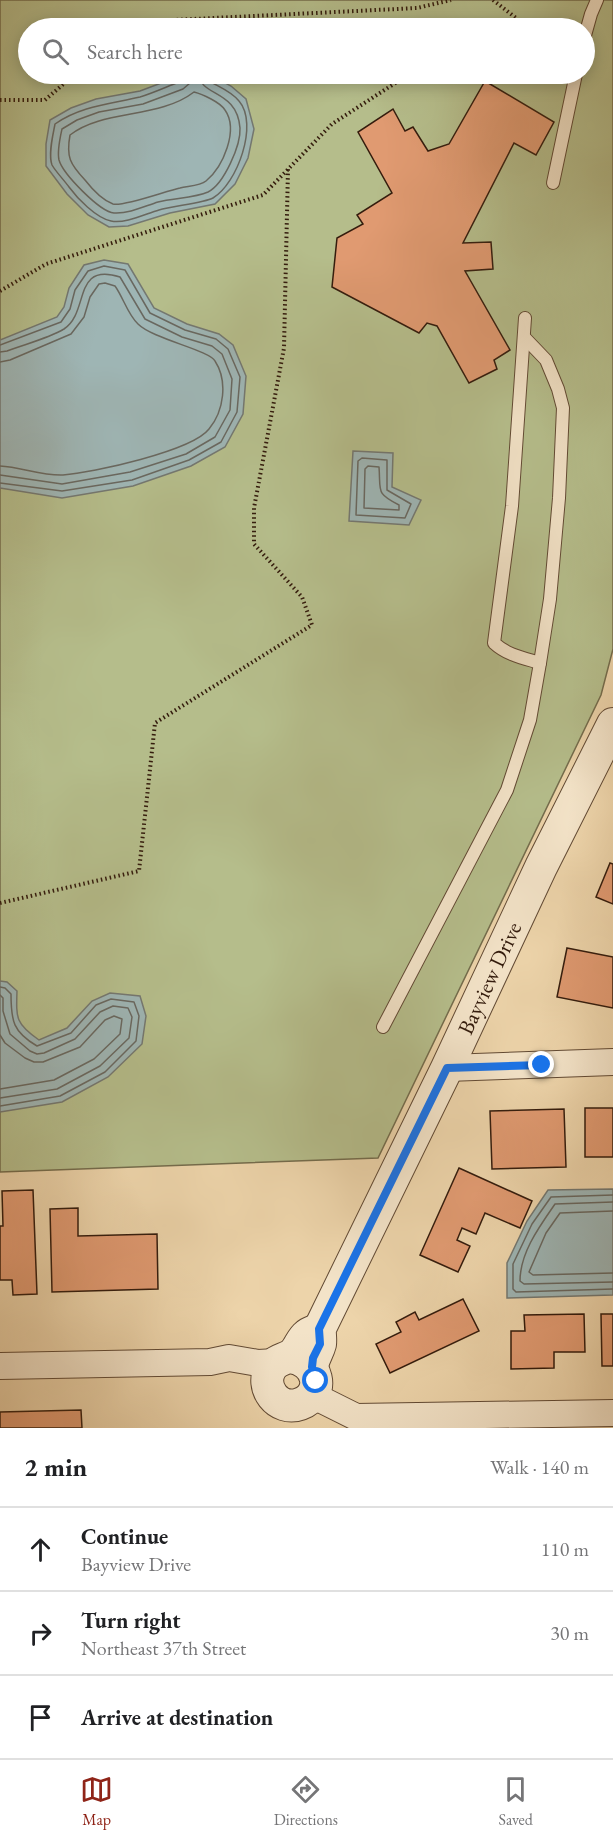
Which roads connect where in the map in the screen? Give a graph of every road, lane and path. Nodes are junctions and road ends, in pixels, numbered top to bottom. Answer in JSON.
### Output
{"nodes":[{"id":1,"x":451,"y":0,"type":"edge"},
{"id":2,"x":493,"y":0,"type":"edge"},
{"id":3,"x":597,"y":0,"type":"edge"},
{"id":4,"x":213,"y":18,"type":"edge"},
{"id":5,"x":516,"y":18,"type":"edge"},
{"id":6,"x":590,"y":18,"type":"edge"},
{"id":7,"x":63,"y":84,"type":"edge"},
{"id":8,"x":394,"y":84,"type":"edge"},
{"id":9,"x":574,"y":84,"type":"edge"},
{"id":10,"x":0,"y":100,"type":"edge"},
{"id":11,"x":288,"y":169,"type":"junction"},
{"id":12,"x":553,"y":183,"type":"dead end"},
{"id":13,"x":0,"y":291,"type":"edge"},
{"id":14,"x":525,"y":318,"type":"dead end"},
{"id":15,"x":524,"y":337,"type":"junction"},
{"id":16,"x":540,"y":663,"type":"junction"},
{"id":17,"x":613,"y":724,"type":"edge"},
{"id":18,"x":0,"y":903,"type":"edge"},
{"id":19,"x":383,"y":1027,"type":"dead end"},
{"id":20,"x":613,"y":1062,"type":"edge"},
{"id":21,"x":447,"y":1068,"type":"junction"},
{"id":22,"x":0,"y":1366,"type":"edge"},
{"id":23,"x":286,"y":1386,"type":"edge"},
{"id":24,"x":613,"y":1413,"type":"edge"}],
"edges":[{"from":1,"to":4,"type":"path"},
{"from":2,"to":5,"type":"path"},
{"from":3,"to":6,"type":"lane"},
{"from":7,"to":10,"type":"path"},
{"from":8,"to":11,"type":"path"},
{"from":9,"to":12,"type":"lane"},
{"from":11,"to":13,"type":"path"},
{"from":11,"to":18,"type":"path"},
{"from":14,"to":15,"type":"lane"},
{"from":15,"to":16,"type":"lane"},
{"from":15,"to":16,"type":"lane"},
{"from":16,"to":19,"type":"lane"},
{"from":17,"to":21,"type":"street","name":"Bayview Drive"},
{"from":20,"to":21,"type":"street"},
{"from":21,"to":23,"type":"street","name":"Bayview Drive"},
{"from":22,"to":23,"type":"street"},
{"from":23,"to":24,"type":"street"}]}
